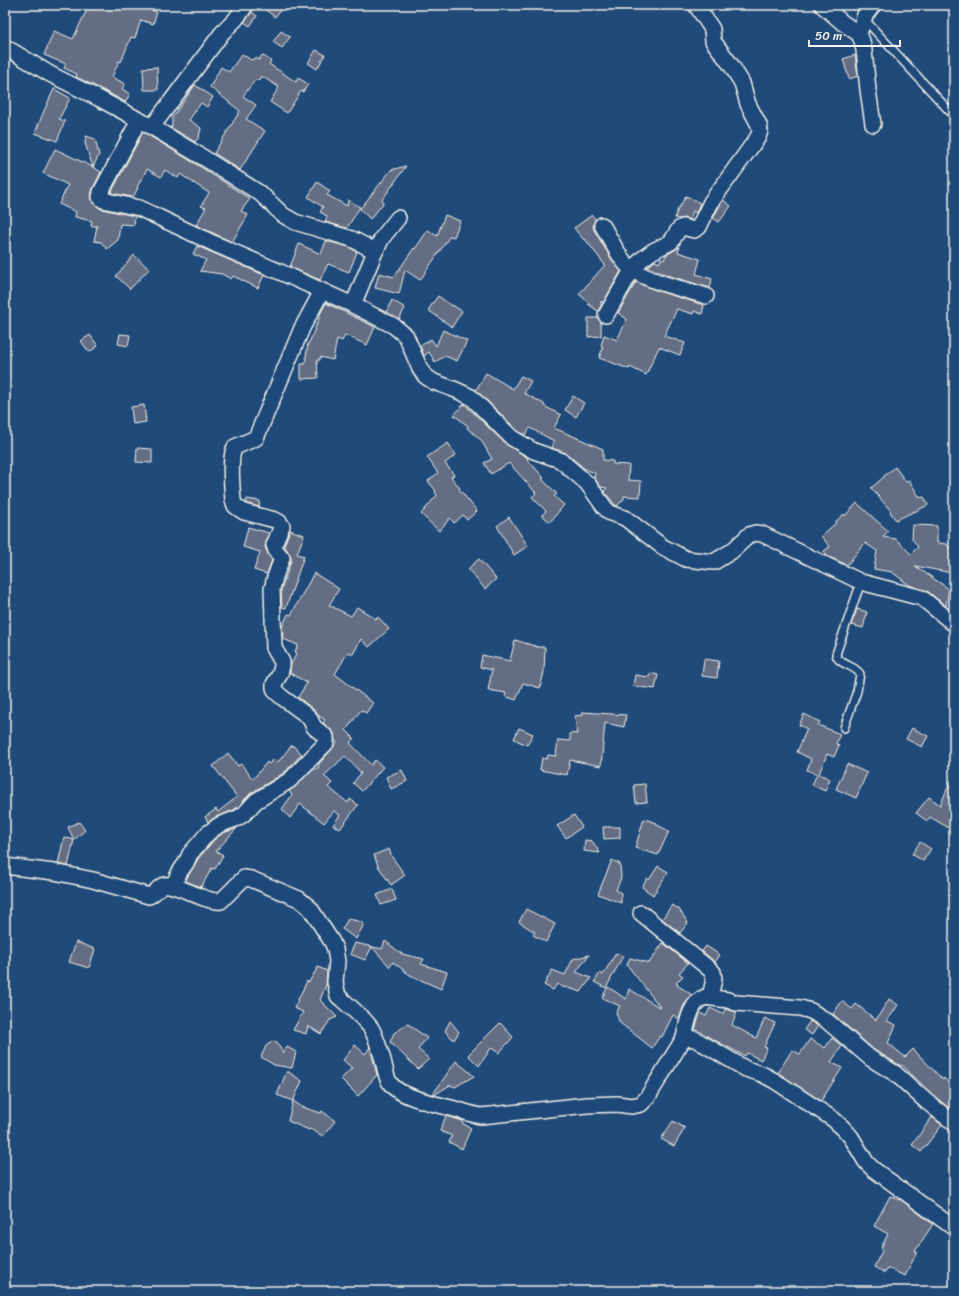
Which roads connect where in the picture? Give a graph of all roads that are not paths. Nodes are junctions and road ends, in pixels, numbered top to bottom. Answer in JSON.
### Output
{"nodes":[{"id":1,"x":246,"y":5,"type":"edge"},
{"id":2,"x":696,"y":5,"type":"edge"},
{"id":3,"x":822,"y":5,"type":"edge"},
{"id":4,"x":868,"y":5,"type":"edge"},
{"id":5,"x":878,"y":5,"type":"edge"},
{"id":6,"x":859,"y":34,"type":"junction"},
{"id":7,"x":5,"y":47,"type":"edge"},
{"id":8,"x":954,"y":116,"type":"edge"},
{"id":9,"x":139,"y":120,"type":"junction"},
{"id":10,"x":873,"y":124,"type":"dead end"},
{"id":11,"x":152,"y":127,"type":"junction"},
{"id":12,"x":398,"y":218,"type":"dead end"},
{"id":13,"x":602,"y":225,"type":"dead end"},
{"id":14,"x":375,"y":251,"type":"junction"},
{"id":15,"x":632,"y":270,"type":"junction"},
{"id":16,"x":322,"y":291,"type":"junction"},
{"id":17,"x":706,"y":296,"type":"dead end"},
{"id":18,"x":353,"y":305,"type":"junction"},
{"id":19,"x":606,"y":315,"type":"dead end"},
{"id":20,"x":862,"y":582,"type":"junction"},
{"id":21,"x":954,"y":624,"type":"edge"},
{"id":22,"x":844,"y":728,"type":"dead end"},
{"id":23,"x":5,"y":866,"type":"edge"},
{"id":24,"x":173,"y":886,"type":"junction"},
{"id":25,"x":641,"y":913,"type":"dead end"},
{"id":26,"x":710,"y":997,"type":"junction"},
{"id":27,"x":684,"y":1038,"type":"junction"},
{"id":28,"x":954,"y":1123,"type":"edge"},
{"id":29,"x":954,"y":1228,"type":"edge"}],
"edges":[{"from":1,"to":11,"type":"street"},
{"from":2,"to":15,"type":"street"},
{"from":3,"to":6,"type":"street"},
{"from":4,"to":6,"type":"street"},
{"from":5,"to":8,"type":"lane"},
{"from":6,"to":10,"type":"street"},
{"from":7,"to":9,"type":"street"},
{"from":9,"to":11,"type":"street"},
{"from":9,"to":16,"type":"street"},
{"from":11,"to":14,"type":"street"},
{"from":12,"to":14,"type":"street"},
{"from":13,"to":15,"type":"street"},
{"from":14,"to":18,"type":"street"},
{"from":15,"to":17,"type":"street"},
{"from":15,"to":19,"type":"street"},
{"from":16,"to":18,"type":"street"},
{"from":16,"to":24,"type":"street"},
{"from":18,"to":20,"type":"street"},
{"from":20,"to":21,"type":"street"},
{"from":20,"to":22,"type":"lane"},
{"from":23,"to":24,"type":"street"},
{"from":24,"to":27,"type":"street"},
{"from":25,"to":26,"type":"street"},
{"from":26,"to":27,"type":"street"},
{"from":26,"to":28,"type":"street"},
{"from":27,"to":29,"type":"street"}]}
